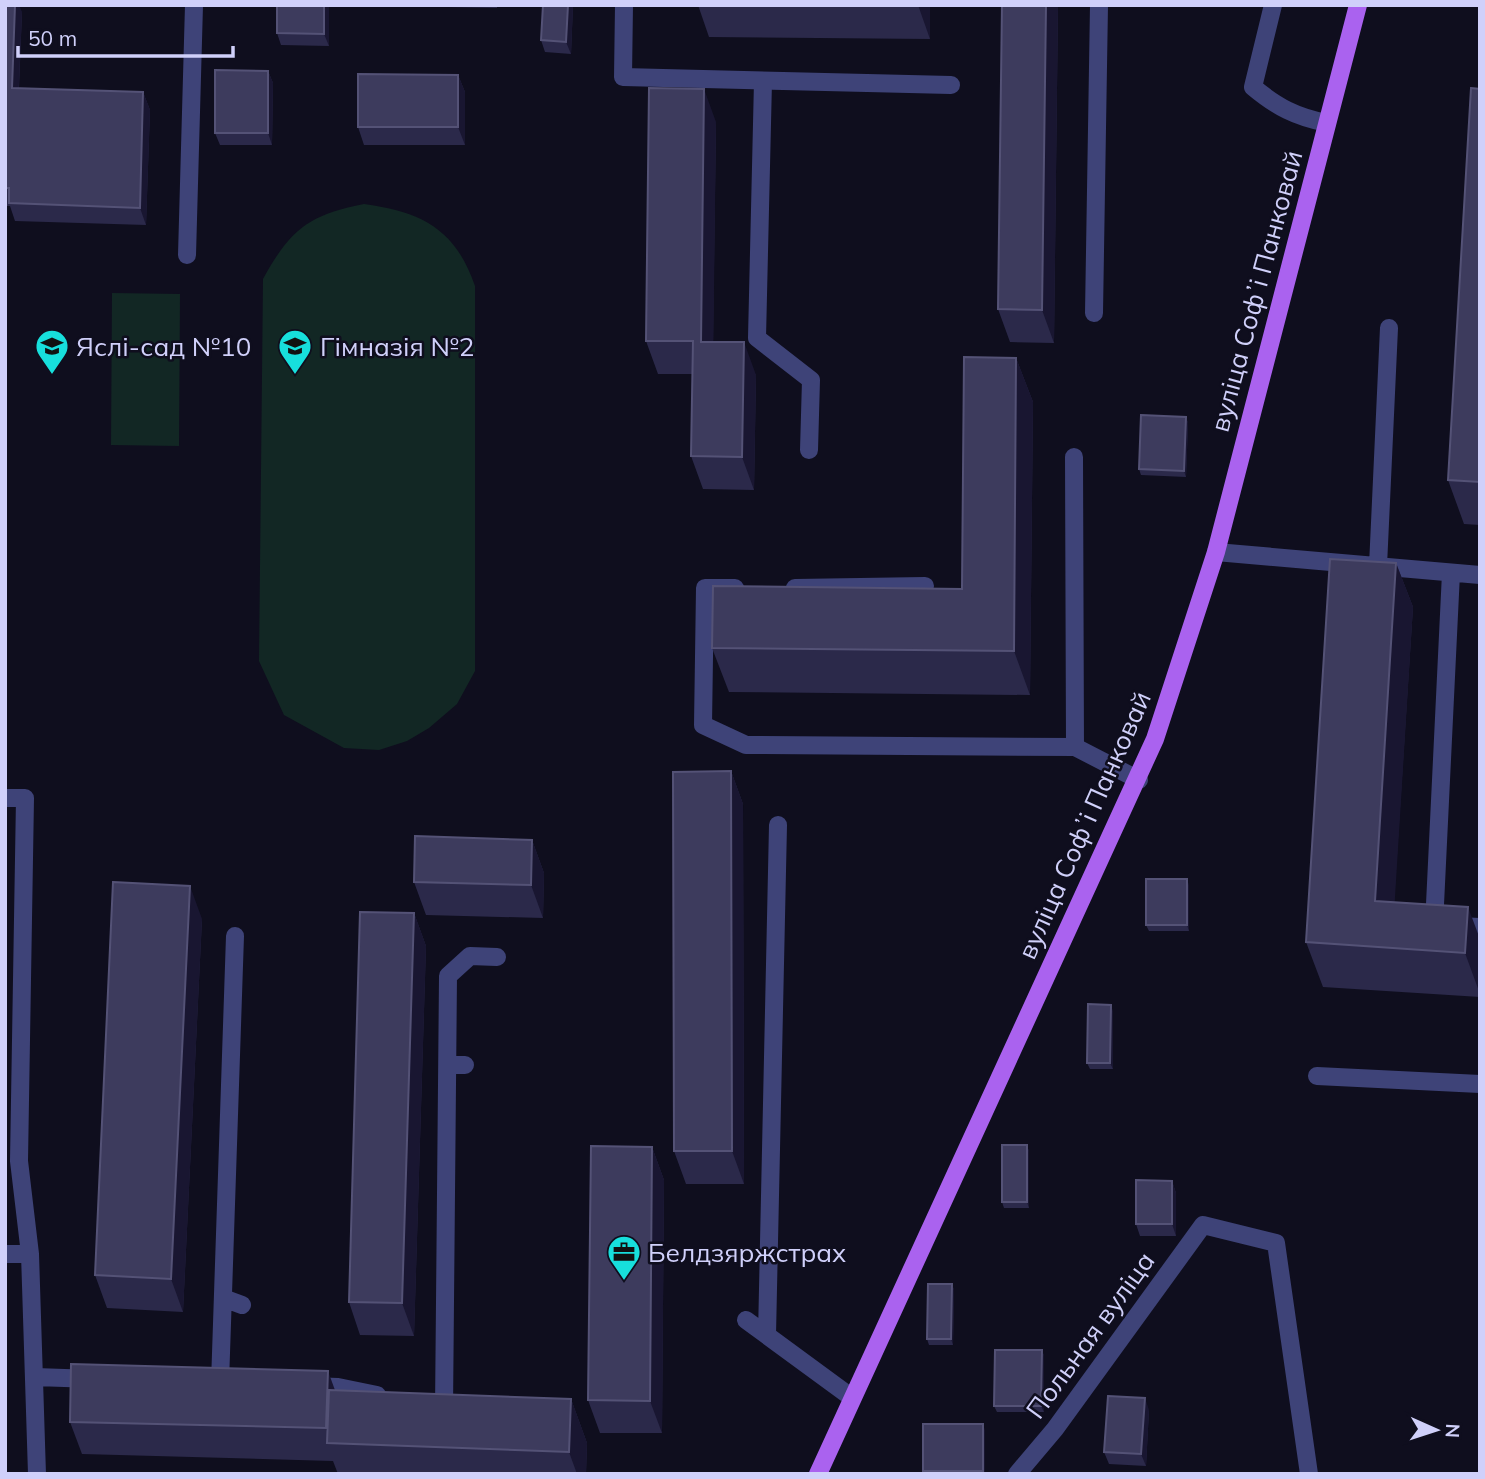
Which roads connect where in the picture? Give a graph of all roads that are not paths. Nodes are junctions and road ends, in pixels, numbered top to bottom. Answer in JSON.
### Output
{"nodes":[{"id":1,"x":194,"y":5,"type":"edge"},
{"id":2,"x":624,"y":5,"type":"edge"},
{"id":3,"x":1099,"y":5,"type":"edge"},
{"id":4,"x":1273,"y":5,"type":"edge"},
{"id":5,"x":1358,"y":5,"type":"edge"},
{"id":6,"x":763,"y":81,"type":"junction"},
{"id":7,"x":951,"y":85,"type":"dead end"},
{"id":8,"x":1328,"y":123,"type":"junction"},
{"id":9,"x":187,"y":255,"type":"dead end"},
{"id":10,"x":1094,"y":313,"type":"dead end"},
{"id":11,"x":1389,"y":328,"type":"dead end"},
{"id":12,"x":809,"y":450,"type":"dead end"},
{"id":13,"x":1074,"y":457,"type":"dead end"},
{"id":14,"x":1216,"y":552,"type":"junction"},
{"id":15,"x":1378,"y":566,"type":"junction"},
{"id":16,"x":1451,"y":573,"type":"junction"},
{"id":17,"x":1480,"y":575,"type":"edge"},
{"id":18,"x":925,"y":586,"type":"edge"},
{"id":19,"x":747,"y":588,"type":"edge"},
{"id":20,"x":774,"y":588,"type":"edge"},
{"id":21,"x":1075,"y":747,"type":"junction"},
{"id":22,"x":1139,"y":780,"type":"junction"},
{"id":23,"x":5,"y":798,"type":"edge"},
{"id":24,"x":778,"y":825,"type":"dead end"},
{"id":25,"x":1480,"y":927,"type":"edge"},
{"id":26,"x":235,"y":936,"type":"dead end"},
{"id":27,"x":497,"y":957,"type":"dead end"},
{"id":28,"x":1317,"y":1076,"type":"dead end"},
{"id":29,"x":1480,"y":1084,"type":"edge"},
{"id":30,"x":12,"y":1161,"type":"edge"},
{"id":31,"x":5,"y":1254,"type":"edge"},
{"id":32,"x":30,"y":1254,"type":"junction"},
{"id":33,"x":223,"y":1297,"type":"junction"},
{"id":34,"x":242,"y":1305,"type":"dead end"},
{"id":35,"x":746,"y":1320,"type":"dead end"},
{"id":36,"x":766,"y":1335,"type":"junction"},
{"id":37,"x":35,"y":1377,"type":"junction"},
{"id":38,"x":111,"y":1379,"type":"edge"},
{"id":39,"x":219,"y":1383,"type":"edge"},
{"id":40,"x":299,"y":1386,"type":"edge"},
{"id":41,"x":851,"y":1397,"type":"junction"},
{"id":42,"x":391,"y":1398,"type":"edge"},
{"id":43,"x":418,"y":1404,"type":"edge"},
{"id":44,"x":37,"y":1474,"type":"edge"},
{"id":45,"x":818,"y":1474,"type":"edge"},
{"id":46,"x":1017,"y":1474,"type":"edge"},
{"id":47,"x":1310,"y":1474,"type":"edge"}],
"edges":[{"from":1,"to":9,"type":"street"},
{"from":2,"to":6,"type":"street"},
{"from":3,"to":10,"type":"street"},
{"from":4,"to":8,"type":"street"},
{"from":5,"to":8,"type":"main road","name":"вуліца Софʼі Панковай"},
{"from":6,"to":7,"type":"street"},
{"from":6,"to":12,"type":"street"},
{"from":8,"to":14,"type":"main road","name":"вуліца Софʼі Панковай"},
{"from":11,"to":15,"type":"street"},
{"from":13,"to":21,"type":"street"},
{"from":14,"to":15,"type":"street"},
{"from":14,"to":22,"type":"main road","name":"вуліца Софʼі Панковай"},
{"from":15,"to":16,"type":"street"},
{"from":16,"to":17,"type":"street"},
{"from":16,"to":25,"type":"street"},
{"from":18,"to":20,"type":"street"},
{"from":19,"to":21,"type":"street"},
{"from":21,"to":22,"type":"street"},
{"from":22,"to":41,"type":"main road","name":"вуліца Софʼі Панковай"},
{"from":23,"to":30,"type":"street"},
{"from":24,"to":36,"type":"street"},
{"from":26,"to":33,"type":"street"},
{"from":27,"to":43,"type":"street"},
{"from":28,"to":29,"type":"street"},
{"from":30,"to":32,"type":"street"},
{"from":31,"to":32,"type":"street"},
{"from":32,"to":37,"type":"street"},
{"from":33,"to":34,"type":"street"},
{"from":33,"to":39,"type":"street"},
{"from":35,"to":36,"type":"street"},
{"from":36,"to":41,"type":"street"},
{"from":37,"to":38,"type":"street"},
{"from":37,"to":44,"type":"street"},
{"from":40,"to":42,"type":"street"},
{"from":41,"to":45,"type":"main road","name":"вуліца Софʼі Панковай"},
{"from":46,"to":47,"type":"street","name":"Польная вуліца"}]}
